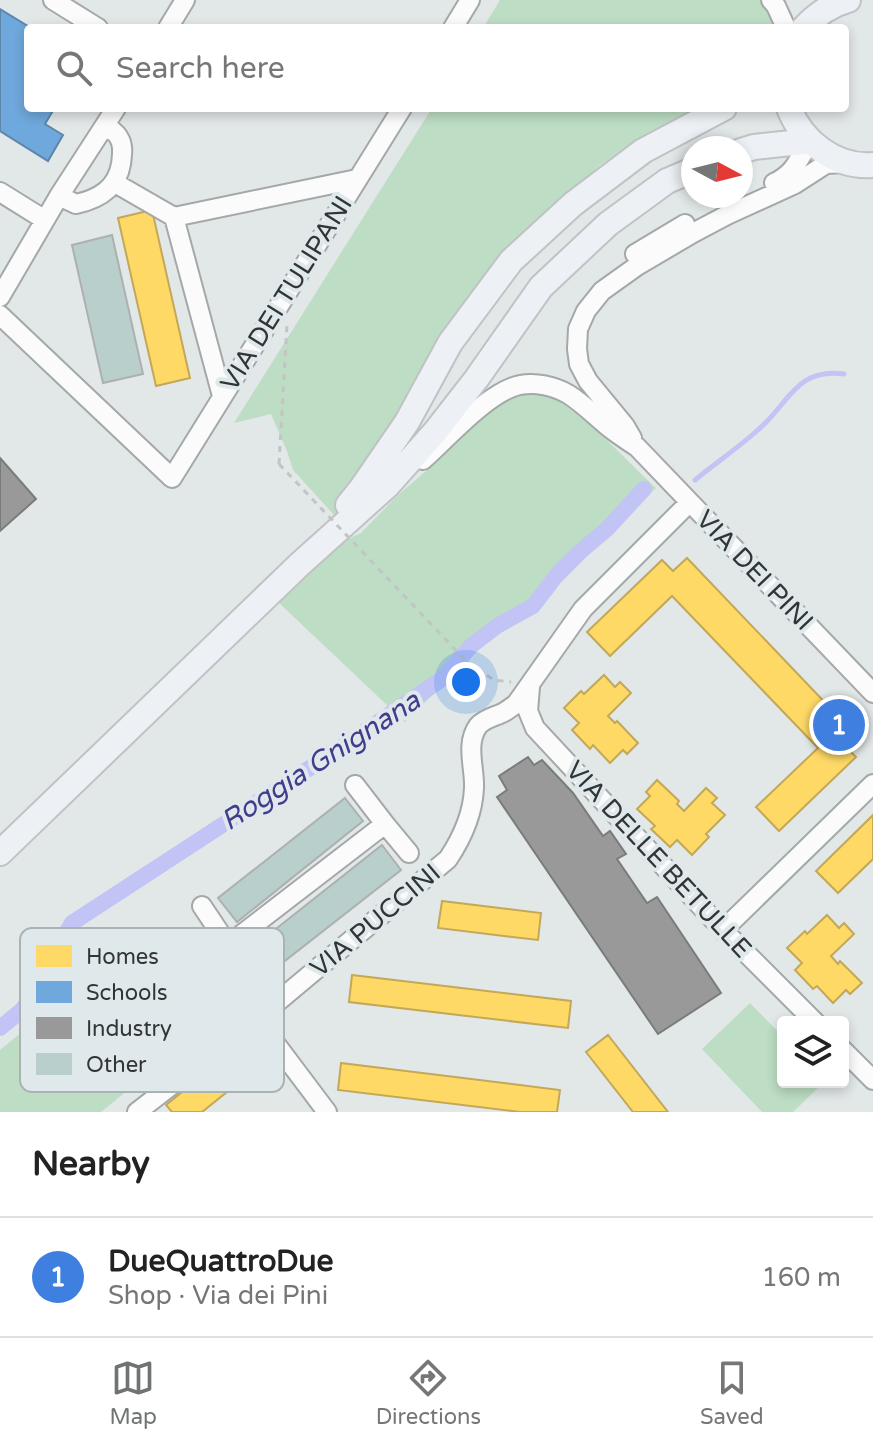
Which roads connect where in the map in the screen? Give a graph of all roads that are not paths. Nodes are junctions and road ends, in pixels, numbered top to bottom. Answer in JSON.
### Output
{"nodes":[{"id":1,"x":53,"y":0,"type":"edge"},
{"id":2,"x":185,"y":0,"type":"edge"},
{"id":3,"x":470,"y":0,"type":"edge"},
{"id":4,"x":771,"y":0,"type":"edge"},
{"id":5,"x":809,"y":0,"type":"edge"},
{"id":6,"x":843,"y":1,"type":"edge"},
{"id":7,"x":92,"y":24,"type":"edge"},
{"id":8,"x":170,"y":24,"type":"edge"},
{"id":9,"x":455,"y":24,"type":"edge"},
{"id":10,"x":784,"y":24,"type":"edge"},
{"id":11,"x":808,"y":24,"type":"edge"},
{"id":12,"x":113,"y":112,"type":"edge"},
{"id":13,"x":399,"y":112,"type":"edge"},
{"id":14,"x":716,"y":112,"type":"edge"},
{"id":15,"x":791,"y":112,"type":"edge"},
{"id":16,"x":105,"y":125,"type":"junction"},
{"id":17,"x":810,"y":141,"type":"junction"},
{"id":18,"x":753,"y":147,"type":"edge"},
{"id":19,"x":848,"y":163,"type":"junction"},
{"id":20,"x":873,"y":165,"type":"edge"},
{"id":21,"x":681,"y":175,"type":"edge"},
{"id":22,"x":357,"y":179,"type":"junction"},
{"id":23,"x":115,"y":183,"type":"junction"},
{"id":24,"x":0,"y":192,"type":"edge"},
{"id":25,"x":59,"y":196,"type":"junction"},
{"id":26,"x":174,"y":217,"type":"junction"},
{"id":27,"x":45,"y":220,"type":"junction"},
{"id":28,"x":0,"y":297,"type":"edge"},
{"id":29,"x":0,"y":315,"type":"edge"},
{"id":30,"x":222,"y":396,"type":"junction"},
{"id":31,"x":582,"y":403,"type":"junction"},
{"id":32,"x":637,"y":447,"type":"junction"},
{"id":33,"x":388,"y":485,"type":"junction"},
{"id":34,"x":689,"y":503,"type":"junction"},
{"id":35,"x":300,"y":564,"type":"junction"},
{"id":36,"x":530,"y":684,"type":"junction"},
{"id":37,"x":873,"y":693,"type":"edge"},
{"id":38,"x":873,"y":784,"type":"edge"},
{"id":39,"x":355,"y":785,"type":"dead end"},
{"id":40,"x":385,"y":824,"type":"junction"},
{"id":41,"x":0,"y":853,"type":"edge"},
{"id":42,"x":409,"y":853,"type":"dead end"},
{"id":43,"x":202,"y":906,"type":"dead end"},
{"id":44,"x":217,"y":928,"type":"edge"},
{"id":45,"x":250,"y":928,"type":"edge"},
{"id":46,"x":723,"y":930,"type":"junction"},
{"id":47,"x":284,"y":996,"type":"edge"},
{"id":48,"x":809,"y":1016,"type":"edge"},
{"id":49,"x":284,"y":1045,"type":"edge"},
{"id":50,"x":849,"y":1056,"type":"edge"},
{"id":51,"x":873,"y":1080,"type":"edge"},
{"id":52,"x":162,"y":1092,"type":"edge"},
{"id":53,"x":137,"y":1112,"type":"edge"},
{"id":54,"x":327,"y":1112,"type":"edge"}],
"edges":[{"from":1,"to":7,"type":"street"},
{"from":2,"to":8,"type":"street"},
{"from":3,"to":9,"type":"street"},
{"from":4,"to":10,"type":"street"},
{"from":5,"to":6,"type":"street"},
{"from":6,"to":11,"type":"main road"},
{"from":12,"to":16,"type":"street"},
{"from":13,"to":22,"type":"street","name":"VIA DEI TULIPANI"},
{"from":14,"to":35,"type":"main road"},
{"from":15,"to":17,"type":"main road"},
{"from":16,"to":23,"type":"street"},
{"from":16,"to":25,"type":"street"},
{"from":17,"to":18,"type":"main road"},
{"from":17,"to":19,"type":"main road"},
{"from":17,"to":31,"type":"street"},
{"from":19,"to":20,"type":"main road"},
{"from":19,"to":32,"type":"street","name":"VIA DEI PINI"},
{"from":21,"to":33,"type":"main road"},
{"from":22,"to":26,"type":"street"},
{"from":22,"to":30,"type":"street","name":"VIA DEI TULIPANI"},
{"from":23,"to":25,"type":"street"},
{"from":23,"to":26,"type":"street"},
{"from":24,"to":27,"type":"street"},
{"from":25,"to":27,"type":"street"},
{"from":26,"to":30,"type":"street"},
{"from":27,"to":28,"type":"street"},
{"from":29,"to":30,"type":"street","name":"VIA DEI TULIPANI"},
{"from":31,"to":32,"type":"street","name":"VIA DEI PINI"},
{"from":31,"to":33,"type":"street","name":"VIA DEI PINI"},
{"from":32,"to":34,"type":"street","name":"VIA DEI PINI"},
{"from":33,"to":35,"type":"main road"},
{"from":34,"to":36,"type":"street"},
{"from":34,"to":37,"type":"street","name":"VIA DEI PINI"},
{"from":35,"to":41,"type":"main road"},
{"from":36,"to":46,"type":"street","name":"VIA DELLE BETULLE"},
{"from":36,"to":47,"type":"street","name":"VIA PUCCINI"},
{"from":38,"to":46,"type":"street"},
{"from":39,"to":40,"type":"street"},
{"from":40,"to":42,"type":"street"},
{"from":40,"to":45,"type":"street"},
{"from":43,"to":44,"type":"street"},
{"from":46,"to":48,"type":"street","name":"VIA DELLE BETULLE"},
{"from":49,"to":54,"type":"street"},
{"from":50,"to":51,"type":"street"},
{"from":52,"to":53,"type":"street","name":"VIA PUCCINI"}]}
